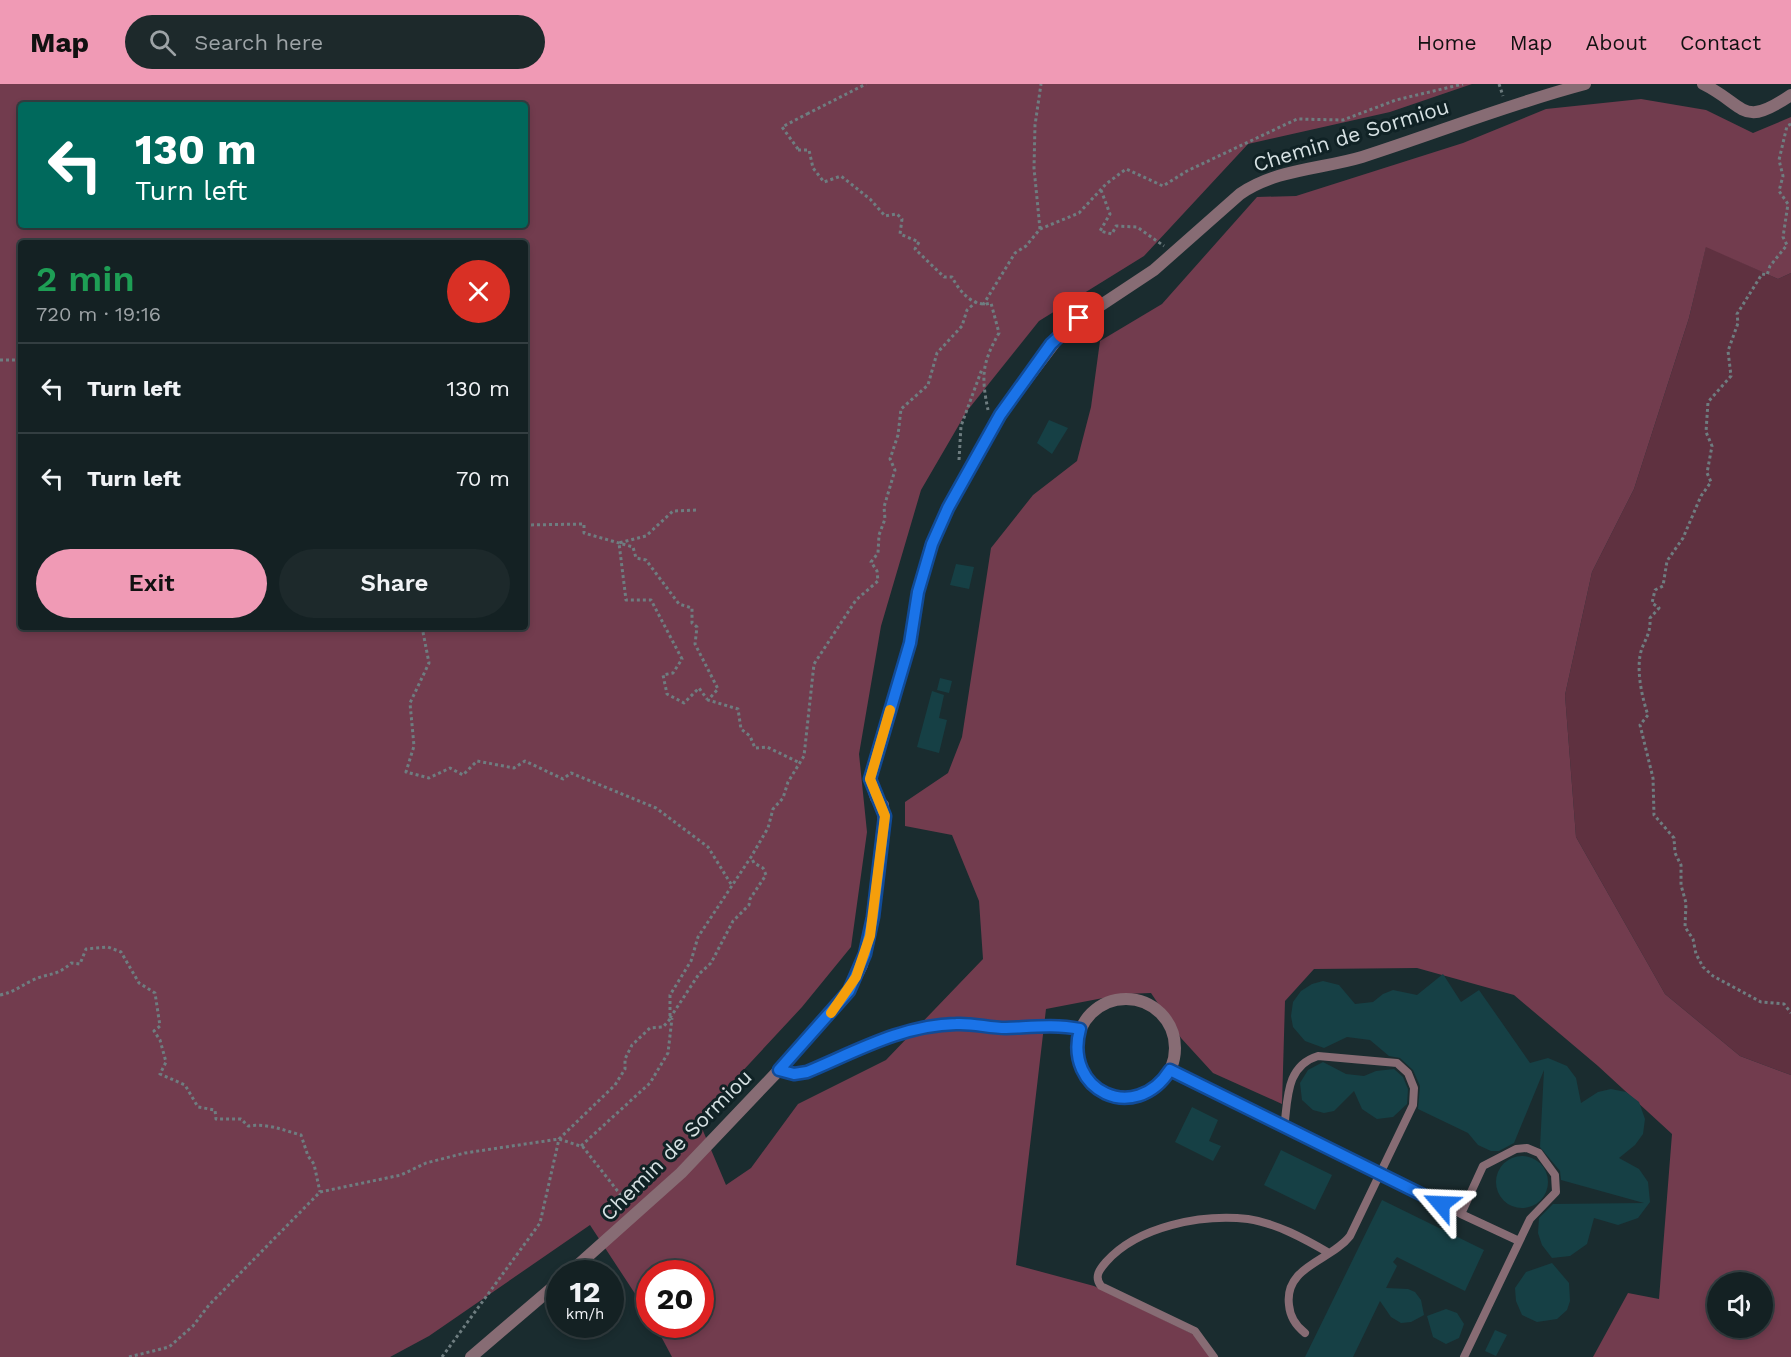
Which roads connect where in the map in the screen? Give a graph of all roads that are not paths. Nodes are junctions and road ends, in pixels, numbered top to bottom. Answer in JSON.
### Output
{"nodes":[{"id":1,"x":1585,"y":84,"type":"edge"},
{"id":2,"x":1703,"y":84,"type":"edge"},
{"id":3,"x":1791,"y":95,"type":"edge"},
{"id":4,"x":1080,"y":1029,"type":"junction"},
{"id":5,"x":779,"y":1070,"type":"junction"},
{"id":6,"x":1170,"y":1070,"type":"junction"},
{"id":7,"x":1284,"y":1129,"type":"junction"},
{"id":8,"x":1379,"y":1174,"type":"junction"},
{"id":9,"x":1461,"y":1214,"type":"junction"},
{"id":10,"x":1519,"y":1241,"type":"junction"},
{"id":11,"x":1329,"y":1253,"type":"junction"},
{"id":12,"x":584,"y":1260,"type":"edge"},
{"id":13,"x":546,"y":1293,"type":"edge"},
{"id":14,"x":1305,"y":1333,"type":"dead end"},
{"id":15,"x":471,"y":1357,"type":"edge"},
{"id":16,"x":1214,"y":1357,"type":"edge"},
{"id":17,"x":1464,"y":1357,"type":"edge"}],
"edges":[{"from":1,"to":5,"type":"street","name":"Chemin de Sormiou"},
{"from":2,"to":3,"type":"street"},
{"from":4,"to":5,"type":"street"},
{"from":4,"to":6,"type":"street"},
{"from":4,"to":6,"type":"street"},
{"from":5,"to":12,"type":"street","name":"Chemin de Sormiou"},
{"from":6,"to":7,"type":"lane"},
{"from":7,"to":8,"type":"lane"},
{"from":7,"to":8,"type":"lane"},
{"from":8,"to":9,"type":"lane"},
{"from":8,"to":11,"type":"lane"},
{"from":9,"to":10,"type":"lane"},
{"from":9,"to":10,"type":"lane"},
{"from":10,"to":17,"type":"lane"},
{"from":11,"to":14,"type":"lane"},
{"from":11,"to":16,"type":"lane"},
{"from":13,"to":15,"type":"street"}]}
